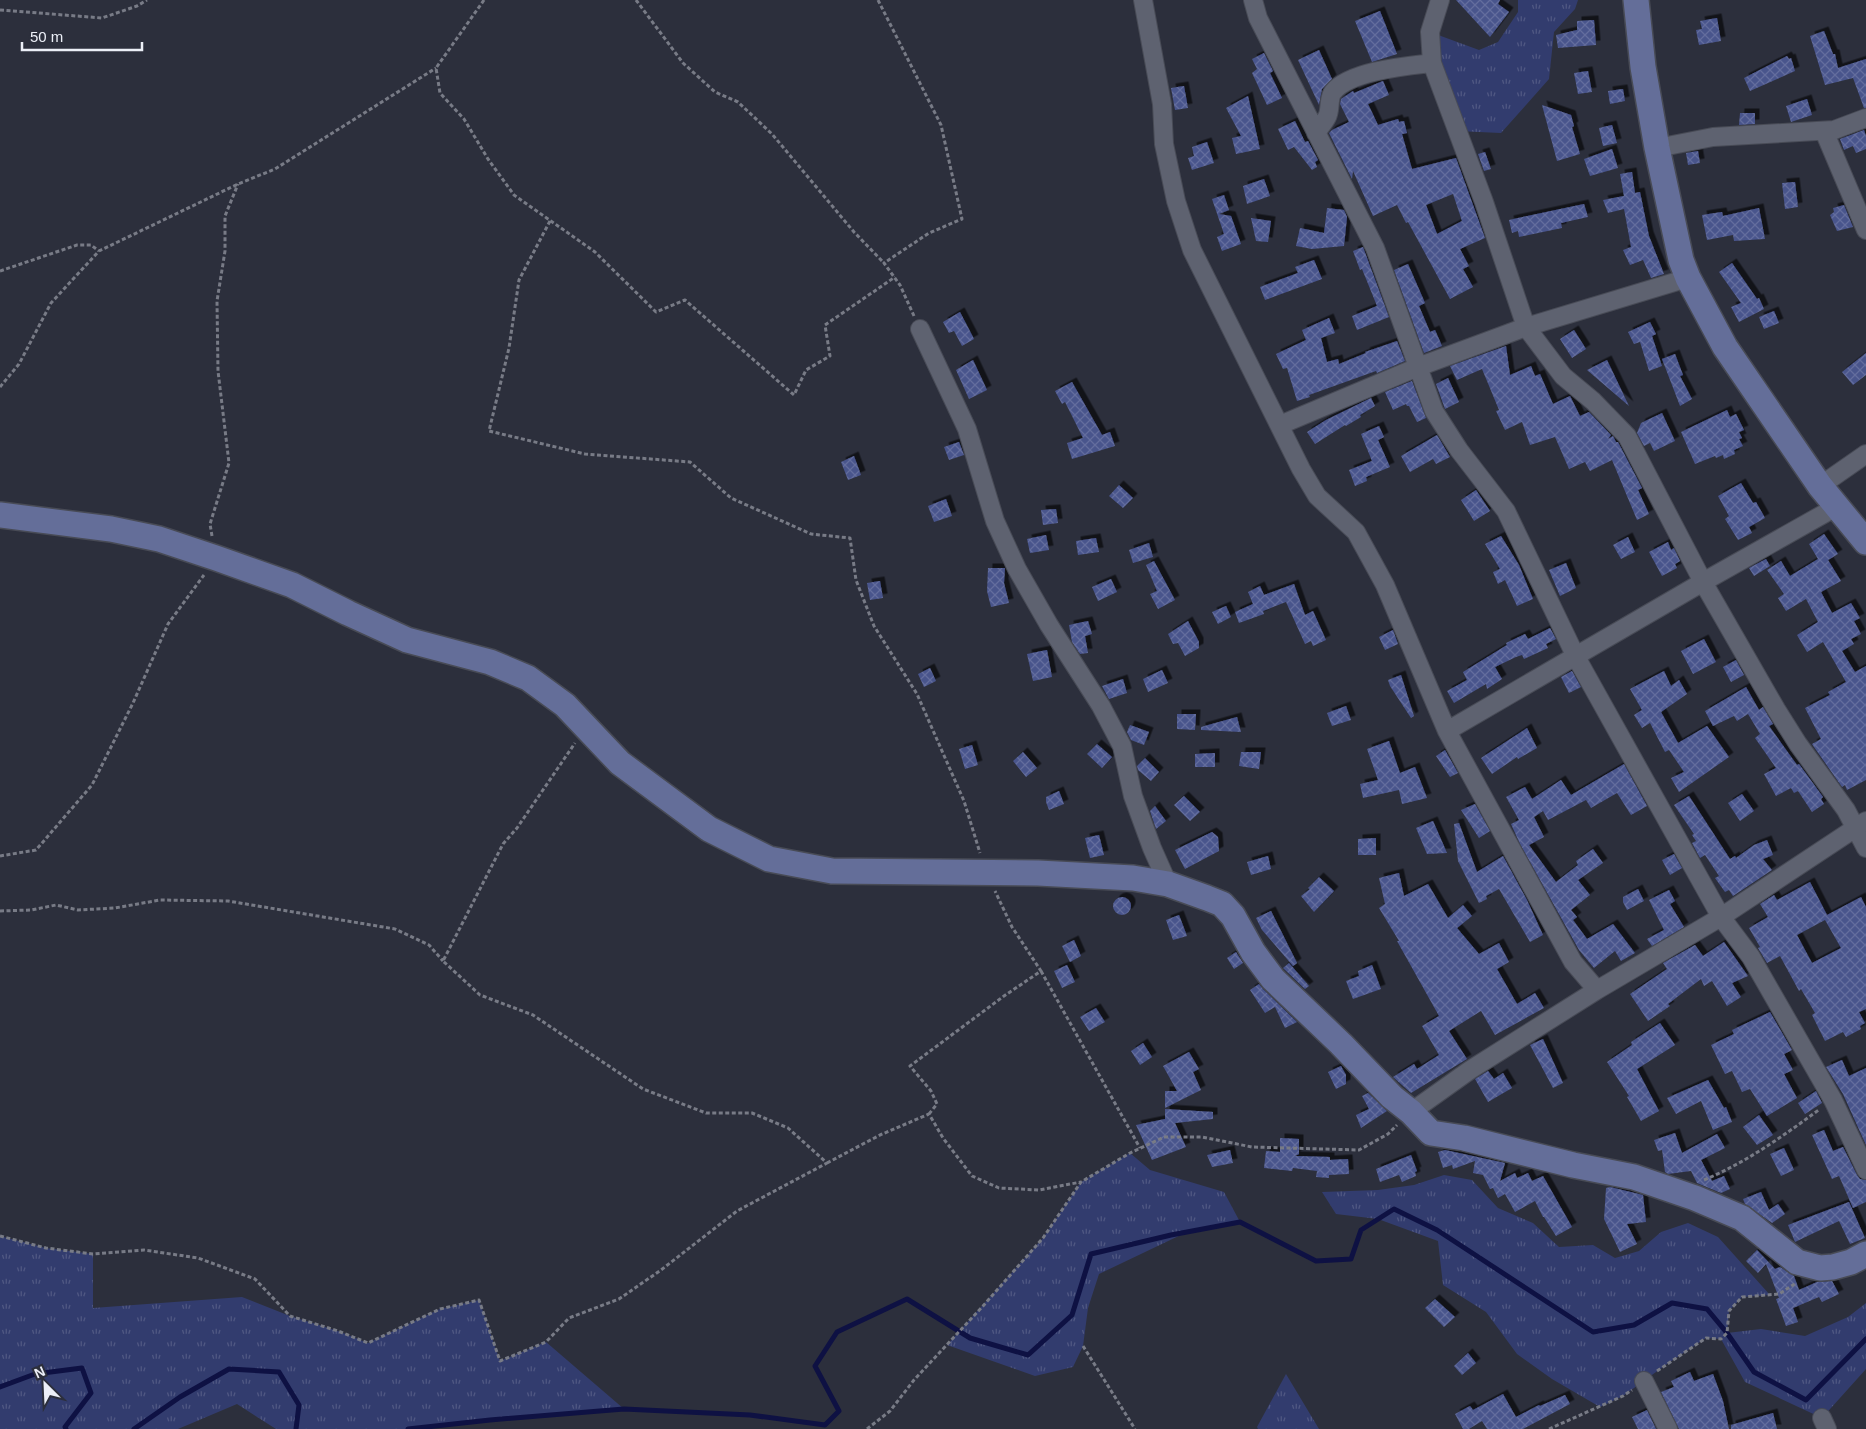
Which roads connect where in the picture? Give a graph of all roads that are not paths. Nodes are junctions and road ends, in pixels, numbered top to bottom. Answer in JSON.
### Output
{"nodes":[{"id":1,"x":1143,"y":0,"type":"edge"},
{"id":2,"x":1253,"y":0,"type":"edge"},
{"id":3,"x":1440,"y":0,"type":"edge"},
{"id":4,"x":1636,"y":0,"type":"edge"},
{"id":5,"x":1432,"y":63,"type":"junction"},
{"id":6,"x":1866,"y":118,"type":"edge"},
{"id":7,"x":1824,"y":131,"type":"junction"},
{"id":8,"x":1316,"y":133,"type":"junction"},
{"id":9,"x":1657,"y":148,"type":"junction"},
{"id":10,"x":1866,"y":230,"type":"edge"},
{"id":11,"x":1688,"y":278,"type":"junction"},
{"id":12,"x":1526,"y":327,"type":"junction"},
{"id":13,"x":920,"y":329,"type":"road end"},
{"id":14,"x":1418,"y":367,"type":"junction"},
{"id":15,"x":1280,"y":425,"type":"junction"},
{"id":16,"x":1866,"y":454,"type":"edge"},
{"id":17,"x":1820,"y":486,"type":"junction"},
{"id":18,"x":1836,"y":507,"type":"junction"},
{"id":19,"x":0,"y":515,"type":"edge"},
{"id":20,"x":1866,"y":542,"type":"edge"},
{"id":21,"x":1703,"y":582,"type":"junction"},
{"id":22,"x":1576,"y":657,"type":"junction"},
{"id":23,"x":1447,"y":731,"type":"junction"},
{"id":24,"x":1860,"y":824,"type":"edge"},
{"id":25,"x":1866,"y":848,"type":"edge"},
{"id":26,"x":1168,"y":884,"type":"junction"},
{"id":27,"x":1721,"y":917,"type":"junction"},
{"id":28,"x":1597,"y":990,"type":"junction"},
{"id":29,"x":1411,"y":1112,"type":"junction"},
{"id":30,"x":1866,"y":1170,"type":"edge"},
{"id":31,"x":1866,"y":1254,"type":"edge"},
{"id":32,"x":1644,"y":1381,"type":"road end"},
{"id":33,"x":1668,"y":1429,"type":"edge"}],
"edges":[{"from":1,"to":15,"type":"street"},
{"from":2,"to":8,"type":"street"},
{"from":3,"to":5,"type":"street"},
{"from":4,"to":9,"type":"street"},
{"from":5,"to":8,"type":"street"},
{"from":5,"to":12,"type":"street"},
{"from":6,"to":7,"type":"street"},
{"from":7,"to":9,"type":"street"},
{"from":7,"to":10,"type":"street"},
{"from":8,"to":14,"type":"street"},
{"from":9,"to":11,"type":"street"},
{"from":11,"to":12,"type":"street"},
{"from":11,"to":17,"type":"street"},
{"from":12,"to":14,"type":"street"},
{"from":12,"to":21,"type":"street"},
{"from":13,"to":26,"type":"street"},
{"from":14,"to":15,"type":"street"},
{"from":14,"to":22,"type":"street"},
{"from":15,"to":23,"type":"street"},
{"from":16,"to":17,"type":"street"},
{"from":17,"to":18,"type":"street"},
{"from":18,"to":20,"type":"street"},
{"from":18,"to":21,"type":"street"},
{"from":19,"to":26,"type":"street"},
{"from":21,"to":22,"type":"street"},
{"from":21,"to":24,"type":"street"},
{"from":22,"to":23,"type":"street"},
{"from":22,"to":27,"type":"street"},
{"from":23,"to":28,"type":"street"},
{"from":24,"to":25,"type":"street"},
{"from":24,"to":27,"type":"street"},
{"from":26,"to":29,"type":"street"},
{"from":27,"to":28,"type":"street"},
{"from":27,"to":30,"type":"street"},
{"from":28,"to":29,"type":"street"},
{"from":29,"to":31,"type":"street"},
{"from":32,"to":33,"type":"street"}]}
